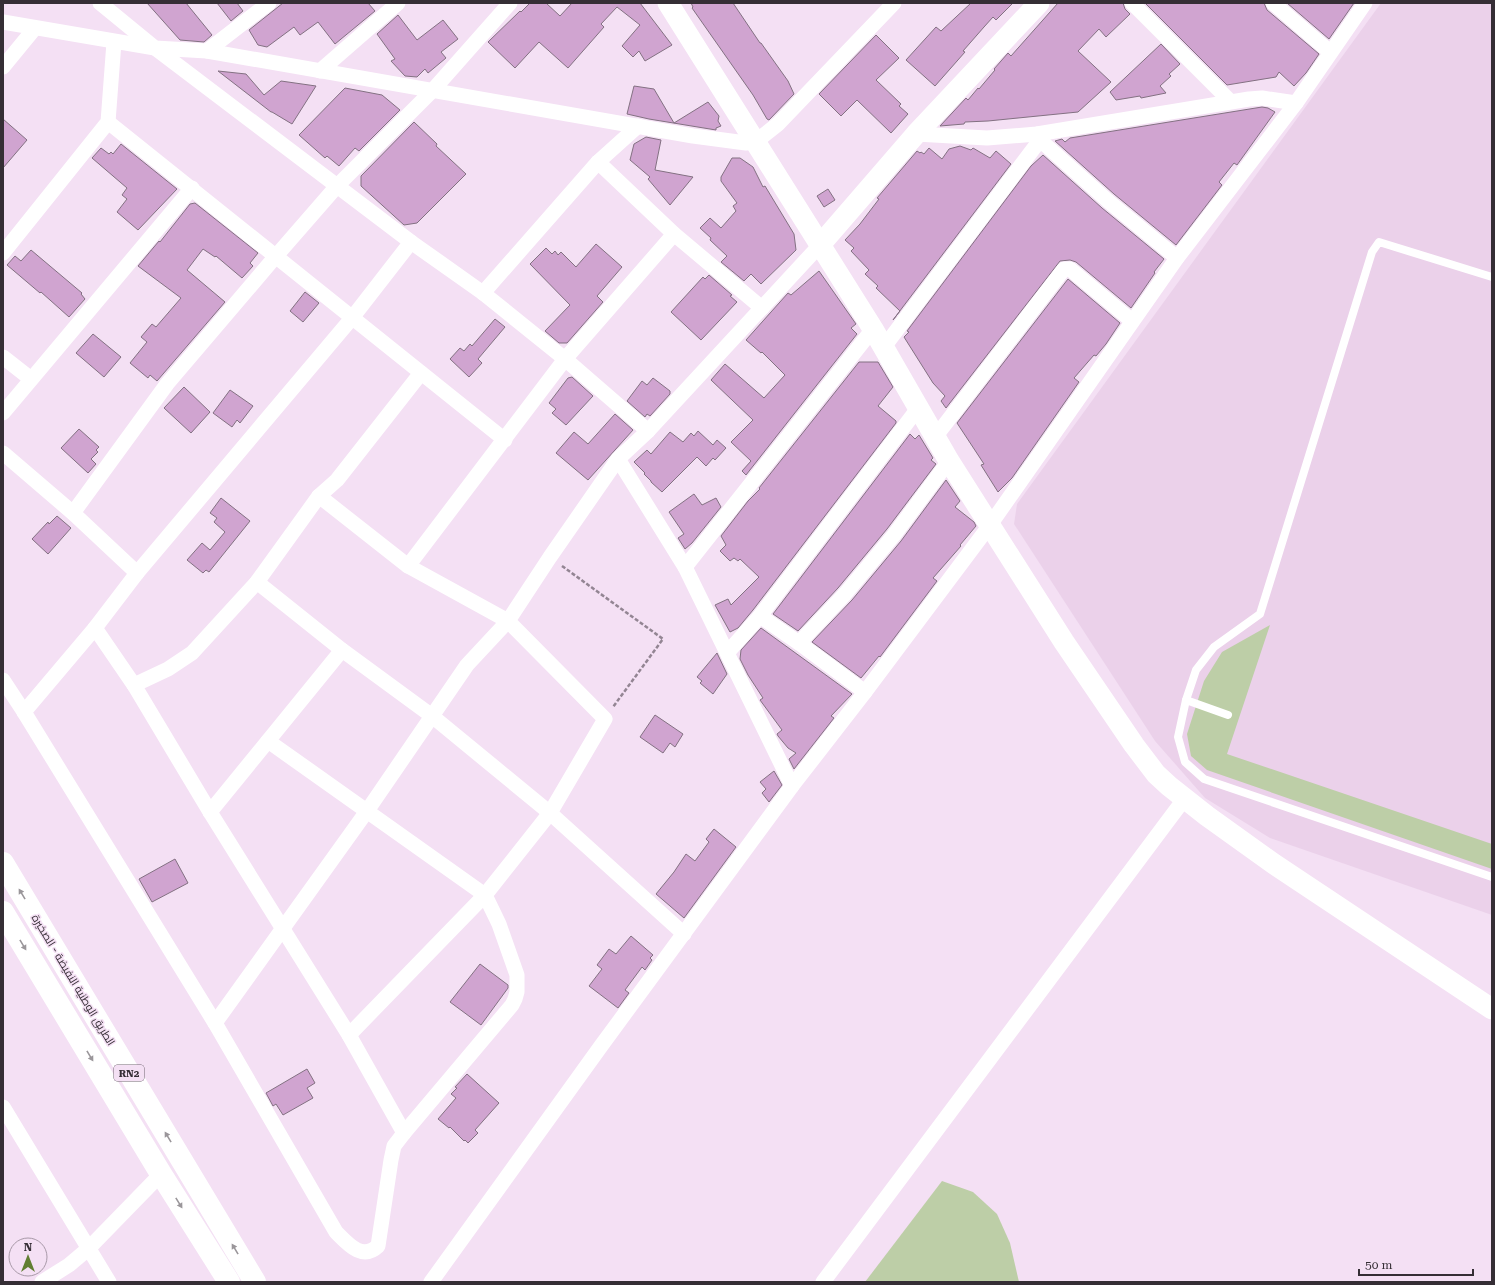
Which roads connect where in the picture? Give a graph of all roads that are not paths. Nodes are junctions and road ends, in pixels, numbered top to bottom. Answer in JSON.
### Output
{"nodes":[{"id":1,"x":100,"y":3,"type":"edge"},
{"id":2,"x":269,"y":3,"type":"edge"},
{"id":3,"x":398,"y":3,"type":"edge"},
{"id":4,"x":668,"y":3,"type":"edge"},
{"id":5,"x":894,"y":3,"type":"edge"},
{"id":6,"x":1040,"y":3,"type":"edge"},
{"id":7,"x":1132,"y":3,"type":"edge"},
{"id":8,"x":1273,"y":3,"type":"edge"},
{"id":9,"x":1365,"y":3,"type":"edge"},
{"id":10,"x":502,"y":6,"type":"edge"},
{"id":11,"x":3,"y":22,"type":"edge"},
{"id":12,"x":35,"y":28,"type":"junction"},
{"id":13,"x":114,"y":42,"type":"junction"},
{"id":14,"x":155,"y":48,"type":"junction"},
{"id":15,"x":206,"y":51,"type":"junction"},
{"id":16,"x":1330,"y":52,"type":"junction"},
{"id":17,"x":3,"y":67,"type":"edge"},
{"id":18,"x":320,"y":71,"type":"junction"},
{"id":19,"x":433,"y":90,"type":"junction"},
{"id":20,"x":1230,"y":101,"type":"junction"},
{"id":21,"x":1296,"y":103,"type":"junction"},
{"id":22,"x":108,"y":122,"type":"junction"},
{"id":23,"x":638,"y":126,"type":"junction"},
{"id":24,"x":916,"y":134,"type":"junction"},
{"id":25,"x":1039,"y":137,"type":"junction"},
{"id":26,"x":754,"y":141,"type":"junction"},
{"id":27,"x":598,"y":162,"type":"junction"},
{"id":28,"x":337,"y":186,"type":"junction"},
{"id":29,"x":192,"y":188,"type":"junction"},
{"id":30,"x":674,"y":234,"type":"junction"},
{"id":31,"x":411,"y":242,"type":"junction"},
{"id":32,"x":820,"y":245,"type":"junction"},
{"id":33,"x":3,"y":253,"type":"edge"},
{"id":34,"x":276,"y":256,"type":"junction"},
{"id":35,"x":1177,"y":258,"type":"junction"},
{"id":36,"x":1492,"y":277,"type":"edge"},
{"id":37,"x":483,"y":294,"type":"junction"},
{"id":38,"x":762,"y":308,"type":"junction"},
{"id":39,"x":352,"y":318,"type":"junction"},
{"id":40,"x":1132,"y":321,"type":"junction"},
{"id":41,"x":873,"y":329,"type":"junction"},
{"id":42,"x":884,"y":347,"type":"junction"},
{"id":43,"x":3,"y":357,"type":"edge"},
{"id":44,"x":565,"y":360,"type":"junction"},
{"id":45,"x":421,"y":373,"type":"junction"},
{"id":46,"x":31,"y":379,"type":"junction"},
{"id":47,"x":919,"y":407,"type":"junction"},
{"id":48,"x":3,"y":413,"type":"edge"},
{"id":49,"x":648,"y":431,"type":"junction"},
{"id":50,"x":936,"y":436,"type":"junction"},
{"id":51,"x":505,"y":440,"type":"junction"},
{"id":52,"x":3,"y":453,"type":"edge"},
{"id":53,"x":618,"y":459,"type":"junction"},
{"id":54,"x":949,"y":461,"type":"junction"},
{"id":55,"x":319,"y":496,"type":"junction"},
{"id":56,"x":73,"y":513,"type":"junction"},
{"id":57,"x":990,"y":525,"type":"junction"},
{"id":58,"x":408,"y":566,"type":"junction"},
{"id":59,"x":685,"y":567,"type":"junction"},
{"id":60,"x":137,"y":573,"type":"junction"},
{"id":61,"x":257,"y":582,"type":"junction"},
{"id":62,"x":760,"y":616,"type":"junction"},
{"id":63,"x":508,"y":621,"type":"junction"},
{"id":64,"x":95,"y":628,"type":"junction"},
{"id":65,"x":799,"y":642,"type":"junction"},
{"id":66,"x":342,"y":650,"type":"junction"},
{"id":67,"x":728,"y":652,"type":"junction"},
{"id":68,"x":3,"y":680,"type":"edge"},
{"id":69,"x":134,"y":685,"type":"junction"},
{"id":70,"x":865,"y":692,"type":"junction"},
{"id":71,"x":1186,"y":700,"type":"junction"},
{"id":72,"x":24,"y":712,"type":"junction"},
{"id":73,"x":1228,"y":715,"type":"dead end"},
{"id":74,"x":432,"y":716,"type":"junction"},
{"id":75,"x":268,"y":740,"type":"junction"},
{"id":76,"x":792,"y":786,"type":"junction"},
{"id":77,"x":1185,"y":798,"type":"junction"},
{"id":78,"x":367,"y":811,"type":"junction"},
{"id":79,"x":210,"y":812,"type":"junction"},
{"id":80,"x":550,"y":813,"type":"junction"},
{"id":81,"x":3,"y":863,"type":"edge"},
{"id":82,"x":1492,"y":877,"type":"edge"},
{"id":83,"x":484,"y":895,"type":"junction"},
{"id":84,"x":3,"y":912,"type":"edge"},
{"id":85,"x":283,"y":929,"type":"junction"},
{"id":86,"x":684,"y":934,"type":"junction"},
{"id":87,"x":1492,"y":1009,"type":"edge"},
{"id":88,"x":215,"y":1023,"type":"junction"},
{"id":89,"x":350,"y":1035,"type":"junction"},
{"id":90,"x":3,"y":1107,"type":"edge"},
{"id":91,"x":404,"y":1133,"type":"junction"},
{"id":92,"x":161,"y":1174,"type":"junction"},
{"id":93,"x":88,"y":1249,"type":"junction"},
{"id":94,"x":42,"y":1282,"type":"edge"},
{"id":95,"x":109,"y":1282,"type":"edge"},
{"id":96,"x":228,"y":1282,"type":"edge"},
{"id":97,"x":255,"y":1282,"type":"edge"},
{"id":98,"x":431,"y":1282,"type":"edge"},
{"id":99,"x":823,"y":1282,"type":"edge"}],
"edges":[{"from":1,"to":14,"type":"street"},
{"from":2,"to":15,"type":"street"},
{"from":3,"to":18,"type":"street"},
{"from":4,"to":26,"type":"street"},
{"from":5,"to":26,"type":"street"},
{"from":6,"to":24,"type":"street"},
{"from":7,"to":20,"type":"street"},
{"from":8,"to":16,"type":"street"},
{"from":9,"to":16,"type":"street"},
{"from":10,"to":19,"type":"street"},
{"from":11,"to":12,"type":"street"},
{"from":12,"to":13,"type":"street"},
{"from":12,"to":17,"type":"street"},
{"from":13,"to":14,"type":"street"},
{"from":13,"to":22,"type":"street"},
{"from":14,"to":15,"type":"street"},
{"from":14,"to":28,"type":"street"},
{"from":15,"to":18,"type":"street"},
{"from":16,"to":21,"type":"street"},
{"from":18,"to":19,"type":"street"},
{"from":19,"to":23,"type":"street"},
{"from":19,"to":28,"type":"street"},
{"from":20,"to":21,"type":"street"},
{"from":20,"to":25,"type":"street"},
{"from":21,"to":35,"type":"street"},
{"from":22,"to":29,"type":"street"},
{"from":22,"to":33,"type":"street"},
{"from":23,"to":26,"type":"street"},
{"from":23,"to":27,"type":"street"},
{"from":24,"to":25,"type":"street"},
{"from":24,"to":32,"type":"street"},
{"from":25,"to":35,"type":"street"},
{"from":25,"to":42,"type":"street"},
{"from":26,"to":32,"type":"street"},
{"from":27,"to":30,"type":"street"},
{"from":27,"to":37,"type":"street"},
{"from":28,"to":31,"type":"street"},
{"from":28,"to":34,"type":"street"},
{"from":29,"to":34,"type":"street"},
{"from":29,"to":46,"type":"street"},
{"from":30,"to":38,"type":"street"},
{"from":30,"to":44,"type":"street"},
{"from":31,"to":37,"type":"street"},
{"from":31,"to":39,"type":"street"},
{"from":32,"to":38,"type":"street"},
{"from":32,"to":41,"type":"street"},
{"from":34,"to":39,"type":"street"},
{"from":34,"to":56,"type":"street"},
{"from":35,"to":40,"type":"street"},
{"from":36,"to":71,"type":"lane"},
{"from":37,"to":44,"type":"street"},
{"from":38,"to":49,"type":"street"},
{"from":39,"to":45,"type":"street"},
{"from":39,"to":60,"type":"street"},
{"from":40,"to":50,"type":"street"},
{"from":40,"to":57,"type":"street"},
{"from":41,"to":42,"type":"street"},
{"from":41,"to":59,"type":"street"},
{"from":42,"to":47,"type":"street"},
{"from":43,"to":46,"type":"street"},
{"from":44,"to":49,"type":"street"},
{"from":44,"to":51,"type":"street"},
{"from":45,"to":51,"type":"street"},
{"from":45,"to":55,"type":"street"},
{"from":46,"to":48,"type":"street"},
{"from":47,"to":50,"type":"street"},
{"from":47,"to":62,"type":"street"},
{"from":49,"to":53,"type":"street"},
{"from":50,"to":54,"type":"street"},
{"from":51,"to":58,"type":"street"},
{"from":52,"to":56,"type":"street"},
{"from":53,"to":59,"type":"street"},
{"from":53,"to":63,"type":"street"},
{"from":54,"to":57,"type":"street"},
{"from":54,"to":65,"type":"street"},
{"from":55,"to":58,"type":"street"},
{"from":55,"to":61,"type":"street"},
{"from":56,"to":60,"type":"street"},
{"from":57,"to":70,"type":"street"},
{"from":57,"to":77,"type":"street"},
{"from":58,"to":63,"type":"street"},
{"from":59,"to":67,"type":"street"},
{"from":60,"to":64,"type":"street"},
{"from":61,"to":66,"type":"street"},
{"from":61,"to":69,"type":"street"},
{"from":62,"to":65,"type":"street"},
{"from":62,"to":67,"type":"street"},
{"from":63,"to":74,"type":"street"},
{"from":63,"to":80,"type":"street"},
{"from":64,"to":69,"type":"street"},
{"from":64,"to":72,"type":"street"},
{"from":65,"to":70,"type":"street"},
{"from":66,"to":74,"type":"street"},
{"from":66,"to":75,"type":"street"},
{"from":67,"to":76,"type":"street"},
{"from":68,"to":72,"type":"street"},
{"from":69,"to":79,"type":"street"},
{"from":70,"to":76,"type":"street"},
{"from":71,"to":73,"type":"lane"},
{"from":71,"to":82,"type":"lane"},
{"from":72,"to":88,"type":"street"},
{"from":74,"to":78,"type":"street"},
{"from":74,"to":80,"type":"street"},
{"from":75,"to":78,"type":"street"},
{"from":75,"to":79,"type":"street"},
{"from":76,"to":86,"type":"street"},
{"from":77,"to":87,"type":"street"},
{"from":77,"to":99,"type":"street"},
{"from":78,"to":83,"type":"street"},
{"from":78,"to":85,"type":"street"},
{"from":79,"to":85,"type":"street"},
{"from":80,"to":83,"type":"street"},
{"from":80,"to":86,"type":"street"},
{"from":97,"to":81,"type":"highway","name":"الطريق الوطنية النفيضة - الصخيرة","number":"RN2","one_way":true},
{"from":83,"to":89,"type":"street"},
{"from":83,"to":91,"type":"street"},
{"from":84,"to":92,"type":"highway","number":"RN2","one_way":true},
{"from":85,"to":88,"type":"street"},
{"from":85,"to":89,"type":"street"},
{"from":86,"to":98,"type":"street"},
{"from":88,"to":91,"type":"street"},
{"from":89,"to":91,"type":"street"},
{"from":90,"to":93,"type":"street"},
{"from":92,"to":93,"type":"street"},
{"from":92,"to":96,"type":"highway","number":"RN2","one_way":true},
{"from":93,"to":94,"type":"street"},
{"from":93,"to":95,"type":"street"}]}
